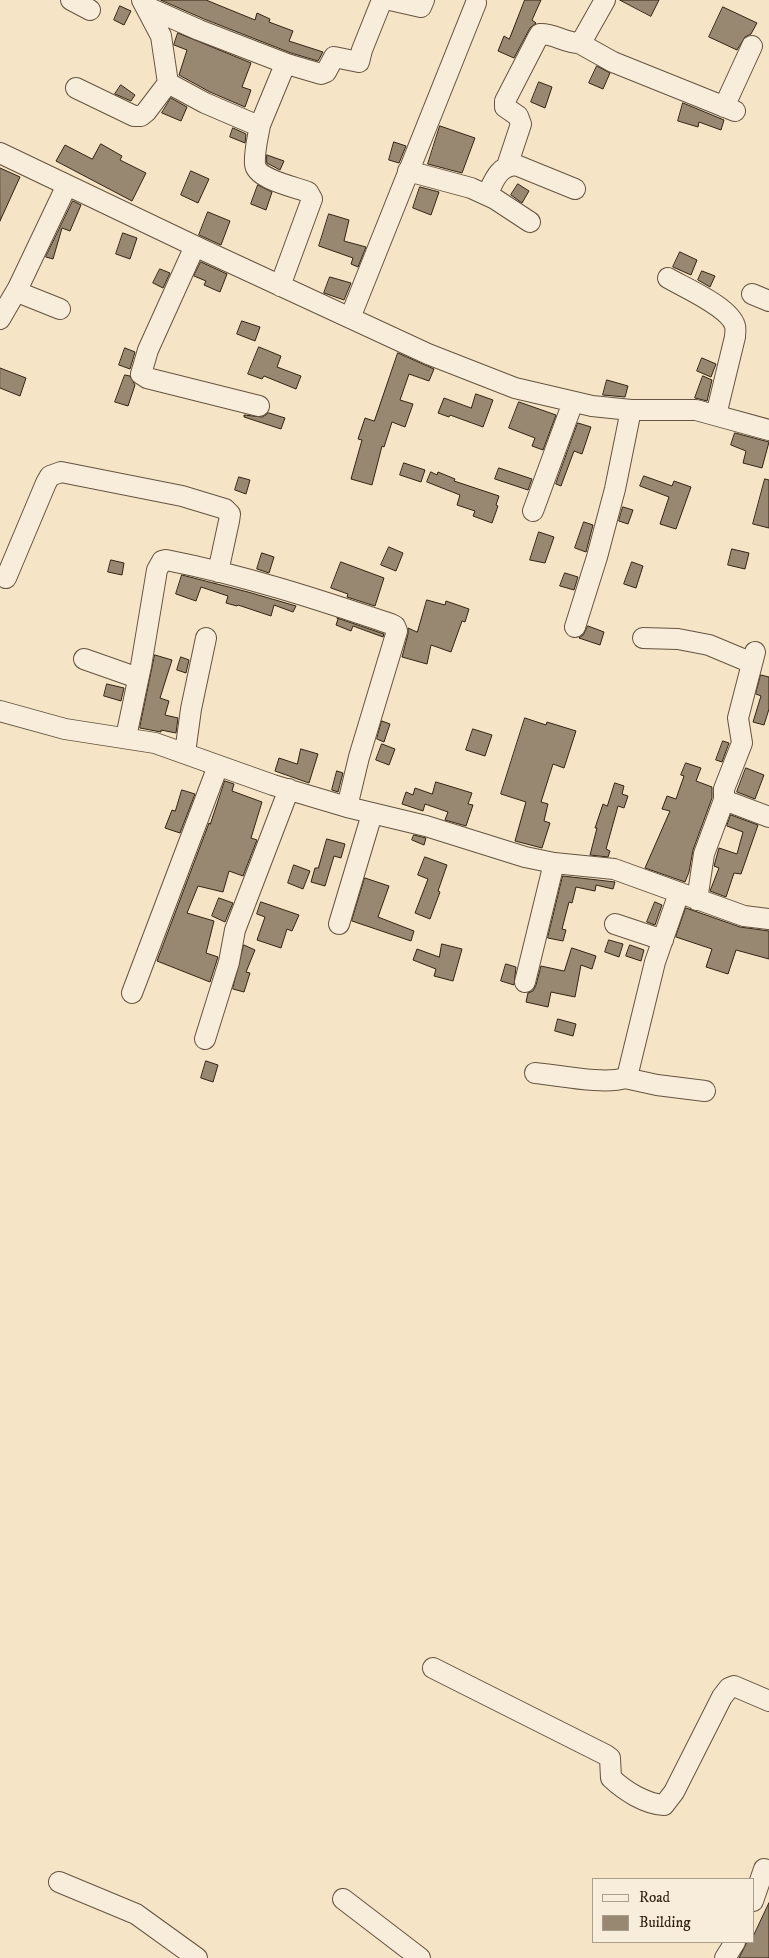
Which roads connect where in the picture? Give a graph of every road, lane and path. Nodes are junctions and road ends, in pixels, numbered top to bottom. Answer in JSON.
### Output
{"nodes":[{"id":1,"x":71,"y":0,"type":"edge"},
{"id":2,"x":382,"y":0,"type":"edge"},
{"id":3,"x":390,"y":0,"type":"edge"},
{"id":4,"x":424,"y":0,"type":"edge"},
{"id":5,"x":605,"y":0,"type":"edge"},
{"id":6,"x":473,"y":1,"type":"edge"},
{"id":7,"x":145,"y":4,"type":"edge"},
{"id":8,"x":90,"y":10,"type":"dead end"},
{"id":9,"x":579,"y":43,"type":"junction"},
{"id":10,"x":752,"y":46,"type":"dead end"},
{"id":11,"x":287,"y":64,"type":"junction"},
{"id":12,"x":168,"y":83,"type":"junction"},
{"id":13,"x":76,"y":88,"type":"dead end"},
{"id":14,"x":260,"y":125,"type":"junction"},
{"id":15,"x":0,"y":152,"type":"edge"},
{"id":16,"x":507,"y":166,"type":"junction"},
{"id":17,"x":408,"y":171,"type":"junction"},
{"id":18,"x":67,"y":185,"type":"junction"},
{"id":19,"x":575,"y":189,"type":"dead end"},
{"id":20,"x":487,"y":195,"type":"junction"},
{"id":21,"x":530,"y":222,"type":"dead end"},
{"id":22,"x":194,"y":246,"type":"junction"},
{"id":23,"x":668,"y":278,"type":"dead end"},
{"id":24,"x":280,"y":286,"type":"junction"},
{"id":25,"x":18,"y":288,"type":"junction"},
{"id":26,"x":60,"y":309,"type":"dead end"},
{"id":27,"x":350,"y":318,"type":"junction"},
{"id":28,"x":0,"y":320,"type":"edge"},
{"id":29,"x":573,"y":402,"type":"junction"},
{"id":30,"x":259,"y":406,"type":"dead end"},
{"id":31,"x":631,"y":410,"type":"junction"},
{"id":32,"x":716,"y":415,"type":"junction"},
{"id":33,"x":769,"y":430,"type":"edge"},
{"id":34,"x":533,"y":511,"type":"dead end"},
{"id":35,"x":218,"y":572,"type":"junction"},
{"id":36,"x":6,"y":578,"type":"dead end"},
{"id":37,"x":575,"y":627,"type":"dead end"},
{"id":38,"x":206,"y":638,"type":"dead end"},
{"id":39,"x":643,"y":638,"type":"dead end"},
{"id":40,"x":84,"y":659,"type":"dead end"},
{"id":41,"x":138,"y":678,"type":"junction"},
{"id":42,"x":0,"y":711,"type":"edge"},
{"id":43,"x":126,"y":738,"type":"junction"},
{"id":44,"x":185,"y":753,"type":"junction"},
{"id":45,"x":218,"y":766,"type":"junction"},
{"id":46,"x":289,"y":789,"type":"junction"},
{"id":47,"x":724,"y":800,"type":"junction"},
{"id":48,"x":347,"y":807,"type":"junction"},
{"id":49,"x":372,"y":814,"type":"junction"},
{"id":50,"x":769,"y":817,"type":"edge"},
{"id":51,"x":554,"y":863,"type":"junction"},
{"id":52,"x":688,"y":896,"type":"junction"},
{"id":53,"x":769,"y":920,"type":"edge"},
{"id":54,"x":338,"y":924,"type":"dead end"},
{"id":55,"x":615,"y":924,"type":"dead end"},
{"id":56,"x":663,"y":940,"type":"junction"},
{"id":57,"x":525,"y":982,"type":"dead end"},
{"id":58,"x":132,"y":993,"type":"dead end"},
{"id":59,"x":205,"y":1039,"type":"dead end"},
{"id":60,"x":535,"y":1073,"type":"dead end"},
{"id":61,"x":625,"y":1078,"type":"junction"},
{"id":62,"x":705,"y":1091,"type":"dead end"},
{"id":63,"x":433,"y":1668,"type":"dead end"},
{"id":64,"x":769,"y":1701,"type":"edge"},
{"id":65,"x":764,"y":1869,"type":"dead end"},
{"id":66,"x":58,"y":1882,"type":"dead end"},
{"id":67,"x":754,"y":1898,"type":"edge"},
{"id":68,"x":343,"y":1899,"type":"dead end"},
{"id":69,"x":734,"y":1943,"type":"edge"},
{"id":70,"x":197,"y":1958,"type":"edge"},
{"id":71,"x":420,"y":1958,"type":"edge"},
{"id":72,"x":725,"y":1958,"type":"edge"}],
"edges":[{"from":1,"to":8,"type":"street"},
{"from":2,"to":11,"type":"street"},
{"from":3,"to":4,"type":"street"},
{"from":5,"to":9,"type":"street"},
{"from":6,"to":17,"type":"street"},
{"from":7,"to":11,"type":"street"},
{"from":7,"to":12,"type":"street"},
{"from":9,"to":10,"type":"street"},
{"from":9,"to":16,"type":"street"},
{"from":11,"to":14,"type":"street"},
{"from":12,"to":13,"type":"street"},
{"from":12,"to":14,"type":"street"},
{"from":14,"to":24,"type":"street"},
{"from":15,"to":18,"type":"street"},
{"from":16,"to":19,"type":"street"},
{"from":16,"to":20,"type":"street"},
{"from":17,"to":20,"type":"street"},
{"from":17,"to":27,"type":"street"},
{"from":18,"to":22,"type":"street"},
{"from":18,"to":25,"type":"street"},
{"from":20,"to":21,"type":"street"},
{"from":22,"to":24,"type":"street"},
{"from":22,"to":30,"type":"street"},
{"from":23,"to":32,"type":"street"},
{"from":24,"to":27,"type":"street"},
{"from":25,"to":26,"type":"street"},
{"from":25,"to":28,"type":"street"},
{"from":27,"to":29,"type":"street"},
{"from":29,"to":31,"type":"street"},
{"from":29,"to":34,"type":"street"},
{"from":31,"to":32,"type":"street"},
{"from":31,"to":37,"type":"street"},
{"from":32,"to":33,"type":"street"},
{"from":35,"to":36,"type":"street"},
{"from":35,"to":41,"type":"street"},
{"from":35,"to":48,"type":"street"},
{"from":38,"to":44,"type":"street"},
{"from":39,"to":47,"type":"street"},
{"from":40,"to":41,"type":"street"},
{"from":41,"to":43,"type":"street"},
{"from":42,"to":43,"type":"street"},
{"from":43,"to":44,"type":"street"},
{"from":44,"to":45,"type":"street"},
{"from":45,"to":46,"type":"street"},
{"from":45,"to":58,"type":"street"},
{"from":46,"to":48,"type":"street"},
{"from":46,"to":59,"type":"street"},
{"from":47,"to":50,"type":"street"},
{"from":47,"to":52,"type":"street"},
{"from":48,"to":49,"type":"street"},
{"from":49,"to":51,"type":"street"},
{"from":49,"to":54,"type":"street"},
{"from":51,"to":52,"type":"street"},
{"from":51,"to":57,"type":"street"},
{"from":52,"to":53,"type":"street"},
{"from":52,"to":56,"type":"street"},
{"from":55,"to":56,"type":"street"},
{"from":56,"to":61,"type":"street"},
{"from":60,"to":61,"type":"street"},
{"from":61,"to":62,"type":"street"},
{"from":63,"to":64,"type":"street"},
{"from":65,"to":67,"type":"street"},
{"from":66,"to":70,"type":"street"},
{"from":68,"to":71,"type":"street"},
{"from":69,"to":72,"type":"street"}]}
